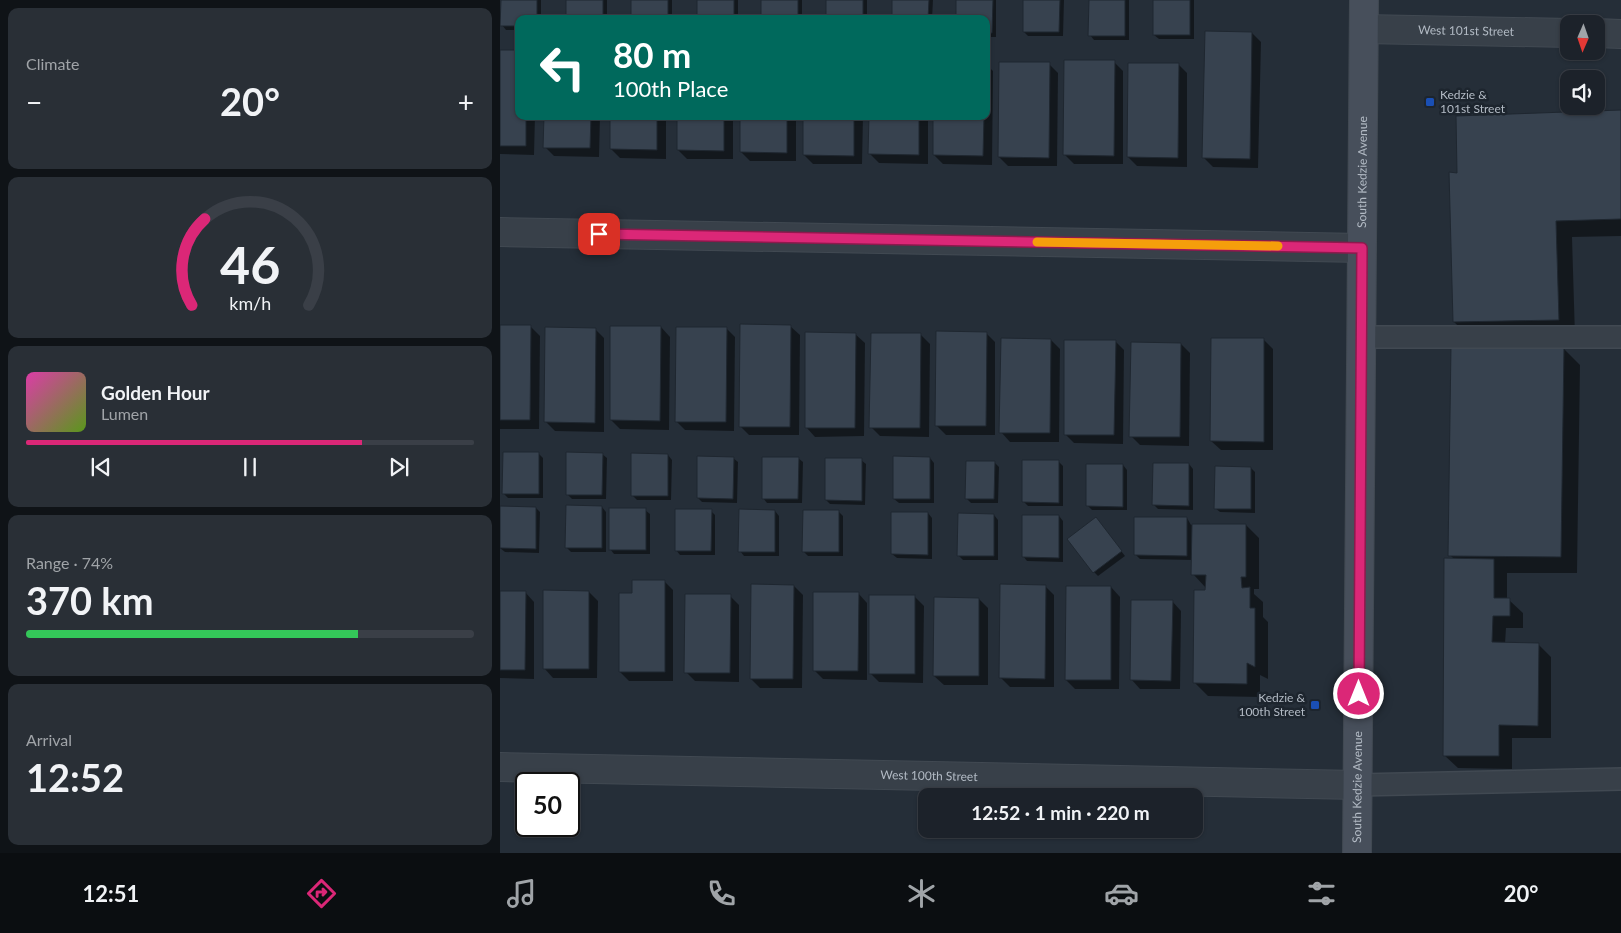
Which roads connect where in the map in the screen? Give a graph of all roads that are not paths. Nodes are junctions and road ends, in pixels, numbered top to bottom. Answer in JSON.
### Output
{"nodes":[{"id":1,"x":1364,"y":0,"type":"edge"},
{"id":2,"x":1364,"y":29,"type":"junction"},
{"id":3,"x":1560,"y":33,"type":"edge"},
{"id":4,"x":1605,"y":33,"type":"edge"},
{"id":5,"x":1621,"y":34,"type":"edge"},
{"id":6,"x":500,"y":232,"type":"edge"},
{"id":7,"x":1362,"y":248,"type":"junction"},
{"id":8,"x":1361,"y":337,"type":"junction"},
{"id":9,"x":1621,"y":338,"type":"edge"},
{"id":10,"x":500,"y":767,"type":"edge"},
{"id":11,"x":1621,"y":779,"type":"edge"},
{"id":12,"x":1358,"y":784,"type":"junction"},
{"id":13,"x":1357,"y":853,"type":"edge"}],
"edges":[{"from":1,"to":2,"type":"main road","name":"South Kedzie Avenue"},
{"from":2,"to":3,"type":"street","name":"West 101st Street"},
{"from":2,"to":7,"type":"main road","name":"South Kedzie Avenue"},
{"from":4,"to":5,"type":"street"},
{"from":6,"to":7,"type":"street"},
{"from":7,"to":8,"type":"main road","name":"South Kedzie Avenue"},
{"from":8,"to":9,"type":"lane"},
{"from":8,"to":12,"type":"main road","name":"South Kedzie Avenue"},
{"from":10,"to":12,"type":"street","name":"West 100th Street"},
{"from":11,"to":12,"type":"lane"},
{"from":12,"to":13,"type":"main road","name":"South Kedzie Avenue"}]}
